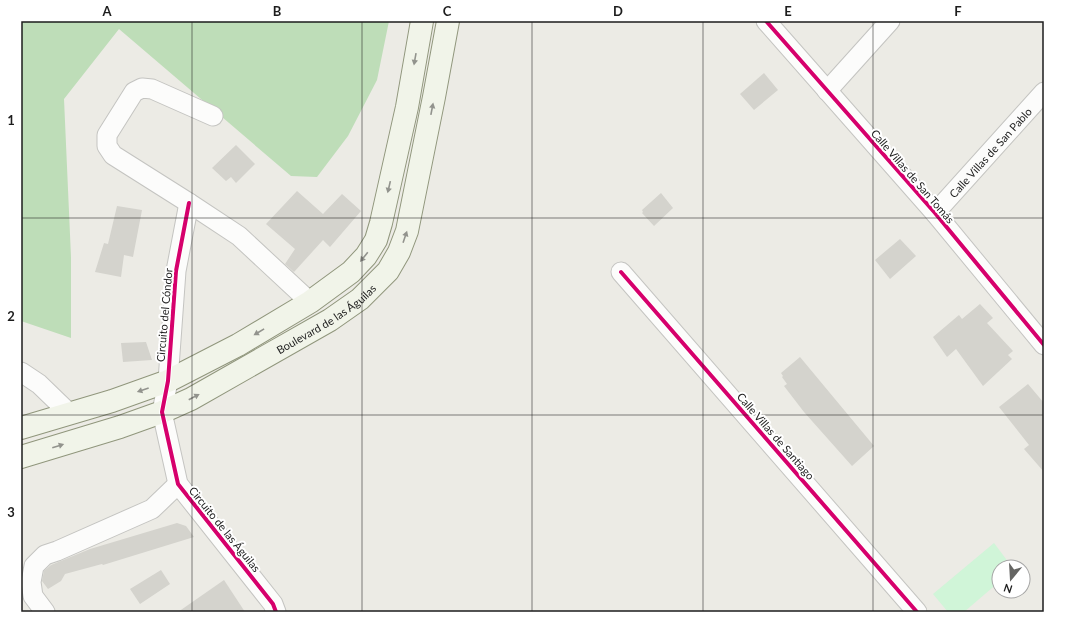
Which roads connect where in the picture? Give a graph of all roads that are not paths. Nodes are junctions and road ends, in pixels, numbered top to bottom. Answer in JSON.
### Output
{"nodes":[{"id":1,"x":422,"y":21,"type":"edge"},
{"id":2,"x":448,"y":21,"type":"edge"},
{"id":3,"x":766,"y":21,"type":"edge"},
{"id":4,"x":890,"y":21,"type":"edge"},
{"id":5,"x":827,"y":92,"type":"junction"},
{"id":6,"x":1044,"y":92,"type":"edge"},
{"id":7,"x":213,"y":116,"type":"dead end"},
{"id":8,"x":190,"y":203,"type":"junction"},
{"id":9,"x":935,"y":213,"type":"junction"},
{"id":10,"x":621,"y":272,"type":"dead end"},
{"id":11,"x":310,"y":302,"type":"junction"},
{"id":12,"x":1042,"y":336,"type":"edge"},
{"id":13,"x":21,"y":372,"type":"edge"},
{"id":14,"x":168,"y":381,"type":"junction"},
{"id":15,"x":162,"y":412,"type":"junction"},
{"id":16,"x":70,"y":414,"type":"junction"},
{"id":17,"x":21,"y":428,"type":"edge"},
{"id":18,"x":21,"y":457,"type":"edge"},
{"id":19,"x":178,"y":484,"type":"junction"},
{"id":20,"x":45,"y":612,"type":"edge"},
{"id":21,"x":276,"y":612,"type":"edge"},
{"id":22,"x":916,"y":612,"type":"edge"}],
"edges":[{"from":1,"to":11,"type":"main road","name":"Boulevard de las Águilas","one_way":true},
{"from":15,"to":2,"type":"main road","name":"Boulevard de las Águilas","one_way":true},
{"from":3,"to":5,"type":"street","name":"Calle Villas de San Tomás"},
{"from":4,"to":5,"type":"street"},
{"from":5,"to":9,"type":"street","name":"Calle Villas de San Tomás"},
{"from":6,"to":9,"type":"street","name":"Calle Villas de San Pablo"},
{"from":7,"to":8,"type":"street"},
{"from":8,"to":11,"type":"street"},
{"from":8,"to":14,"type":"street","name":"Circuito del Cóndor"},
{"from":9,"to":12,"type":"street","name":"Calle Villas de San Tomás"},
{"from":10,"to":22,"type":"street","name":"Calle Villas de Santiago"},
{"from":11,"to":14,"type":"main road","name":"Boulevard de las Águilas","one_way":true},
{"from":13,"to":16,"type":"street"},
{"from":14,"to":15,"type":"street","name":"Circuito de las Águilas"},
{"from":14,"to":16,"type":"main road","name":"Boulevard de las Águilas","one_way":true},
{"from":18,"to":15,"type":"main road","name":"Boulevard de las Águilas","one_way":true},
{"from":15,"to":19,"type":"street","name":"Circuito de las Águilas"},
{"from":16,"to":17,"type":"main road","name":"Boulevard de las Águilas"},
{"from":19,"to":20,"type":"street","name":"Circuito de las Águilas"},
{"from":19,"to":21,"type":"street","name":"Circuito de las Águilas"}]}
